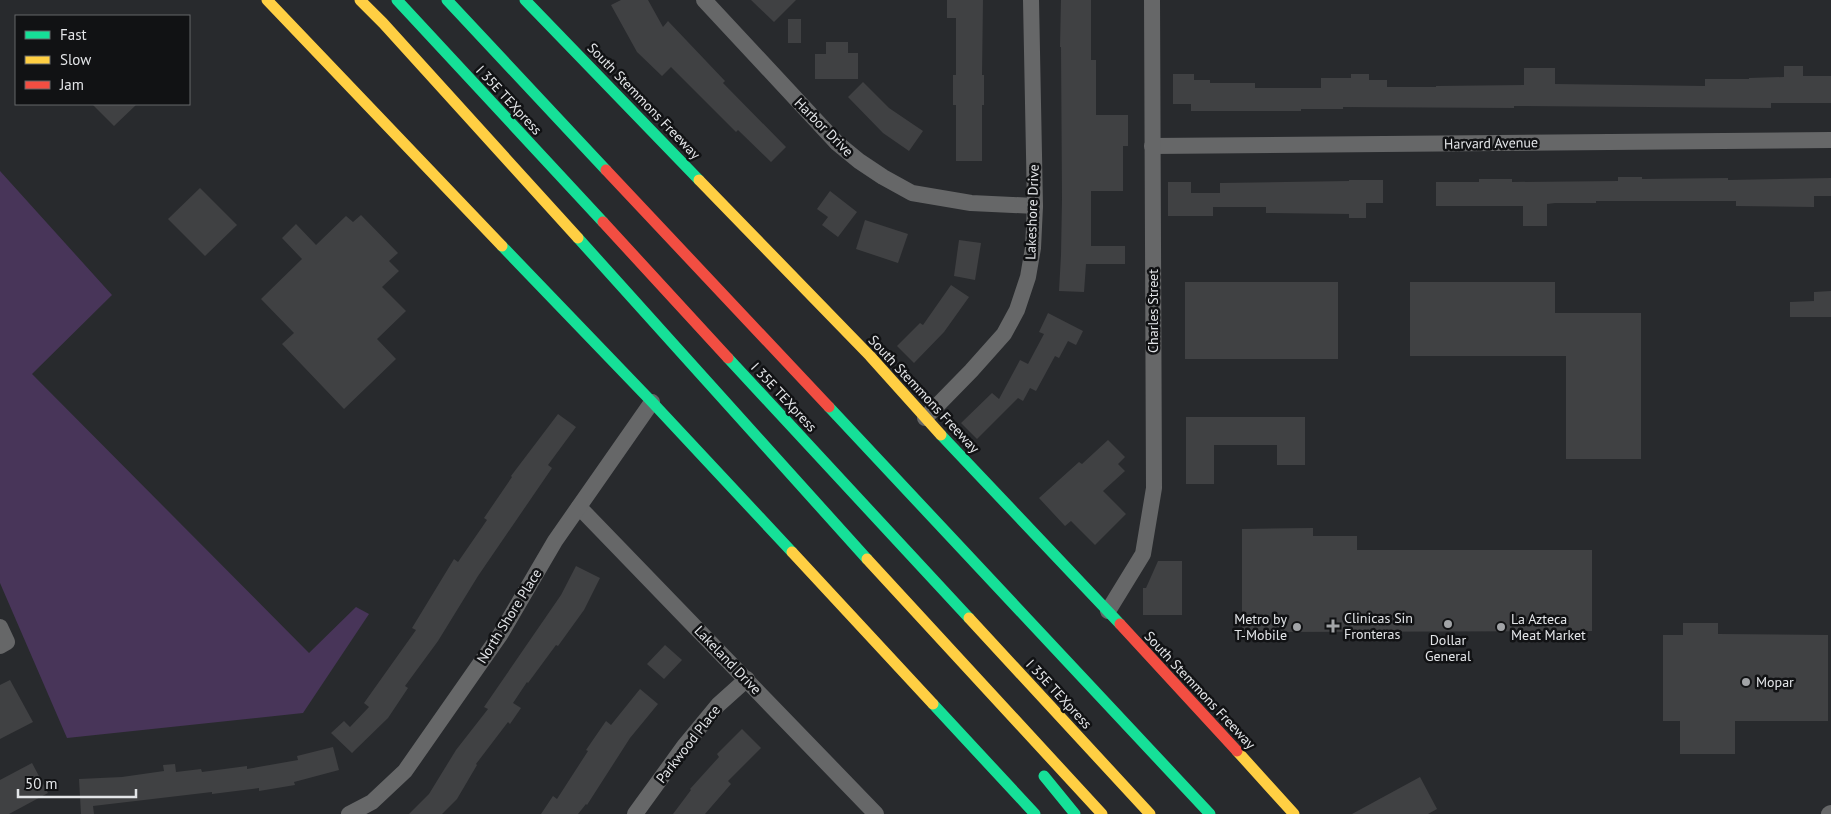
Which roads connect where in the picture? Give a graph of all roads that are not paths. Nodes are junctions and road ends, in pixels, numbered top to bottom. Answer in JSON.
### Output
{"nodes":[{"id":1,"x":267,"y":0,"type":"edge"},
{"id":2,"x":349,"y":0,"type":"edge"},
{"id":3,"x":360,"y":0,"type":"edge"},
{"id":4,"x":397,"y":0,"type":"edge"},
{"id":5,"x":447,"y":0,"type":"edge"},
{"id":6,"x":525,"y":0,"type":"edge"},
{"id":7,"x":704,"y":0,"type":"edge"},
{"id":8,"x":1031,"y":0,"type":"edge"},
{"id":9,"x":1152,"y":0,"type":"edge"},
{"id":10,"x":383,"y":23,"type":"junction"},
{"id":11,"x":534,"y":76,"type":"dead end"},
{"id":12,"x":1831,"y":140,"type":"edge"},
{"id":13,"x":1152,"y":146,"type":"junction"},
{"id":14,"x":1035,"y":206,"type":"junction"},
{"id":15,"x":694,"y":264,"type":"junction"},
{"id":16,"x":652,"y":402,"type":"junction"},
{"id":17,"x":925,"y":418,"type":"junction"},
{"id":18,"x":579,"y":506,"type":"junction"},
{"id":19,"x":851,"y":541,"type":"junction"},
{"id":20,"x":1108,"y":611,"type":"junction"},
{"id":21,"x":0,"y":627,"type":"edge"},
{"id":22,"x":3,"y":644,"type":"edge"},
{"id":23,"x":746,"y":679,"type":"junction"},
{"id":24,"x":982,"y":700,"type":"dead end"},
{"id":25,"x":1038,"y":768,"type":"dead end"},
{"id":26,"x":1214,"y":811,"type":"edge"},
{"id":27,"x":349,"y":814,"type":"edge"},
{"id":28,"x":635,"y":814,"type":"edge"},
{"id":29,"x":876,"y":814,"type":"edge"},
{"id":30,"x":1035,"y":814,"type":"edge"},
{"id":31,"x":1075,"y":814,"type":"edge"},
{"id":32,"x":1102,"y":814,"type":"edge"},
{"id":33,"x":1150,"y":814,"type":"edge"},
{"id":34,"x":1294,"y":814,"type":"edge"}],
"edges":[{"from":1,"to":16,"type":"main road"},
{"from":2,"to":10,"type":"main road"},
{"from":3,"to":10,"type":"main road"},
{"from":4,"to":33,"type":"main road","name":"I 35E TEXpress"},
{"from":5,"to":15,"type":"main road"},
{"from":6,"to":17,"type":"main road","name":"South Stemmons Freeway"},
{"from":7,"to":14,"type":"street","name":"Harbor Drive"},
{"from":8,"to":14,"type":"street","name":"Lakeshore Drive"},
{"from":9,"to":13,"type":"street","name":"Charles Street"},
{"from":10,"to":19,"type":"main road"},
{"from":11,"to":15,"type":"main road"},
{"from":12,"to":13,"type":"street","name":"Harvard Avenue"},
{"from":13,"to":20,"type":"street","name":"Charles Street"},
{"from":14,"to":17,"type":"street","name":"Lakeshore Drive"},
{"from":15,"to":26,"type":"main road"},
{"from":16,"to":18,"type":"street","name":"North Shore Place"},
{"from":16,"to":30,"type":"main road"},
{"from":17,"to":20,"type":"main road","name":"South Stemmons Freeway"},
{"from":18,"to":23,"type":"street","name":"Lakeland Drive"},
{"from":18,"to":27,"type":"street","name":"North Shore Place"},
{"from":19,"to":24,"type":"main road"},
{"from":19,"to":32,"type":"main road"},
{"from":20,"to":34,"type":"main road","name":"South Stemmons Freeway"},
{"from":21,"to":22,"type":"street"},
{"from":23,"to":28,"type":"street","name":"Parkwood Place"},
{"from":23,"to":29,"type":"street","name":"Lakeland Drive"},
{"from":25,"to":31,"type":"main road"}]}
